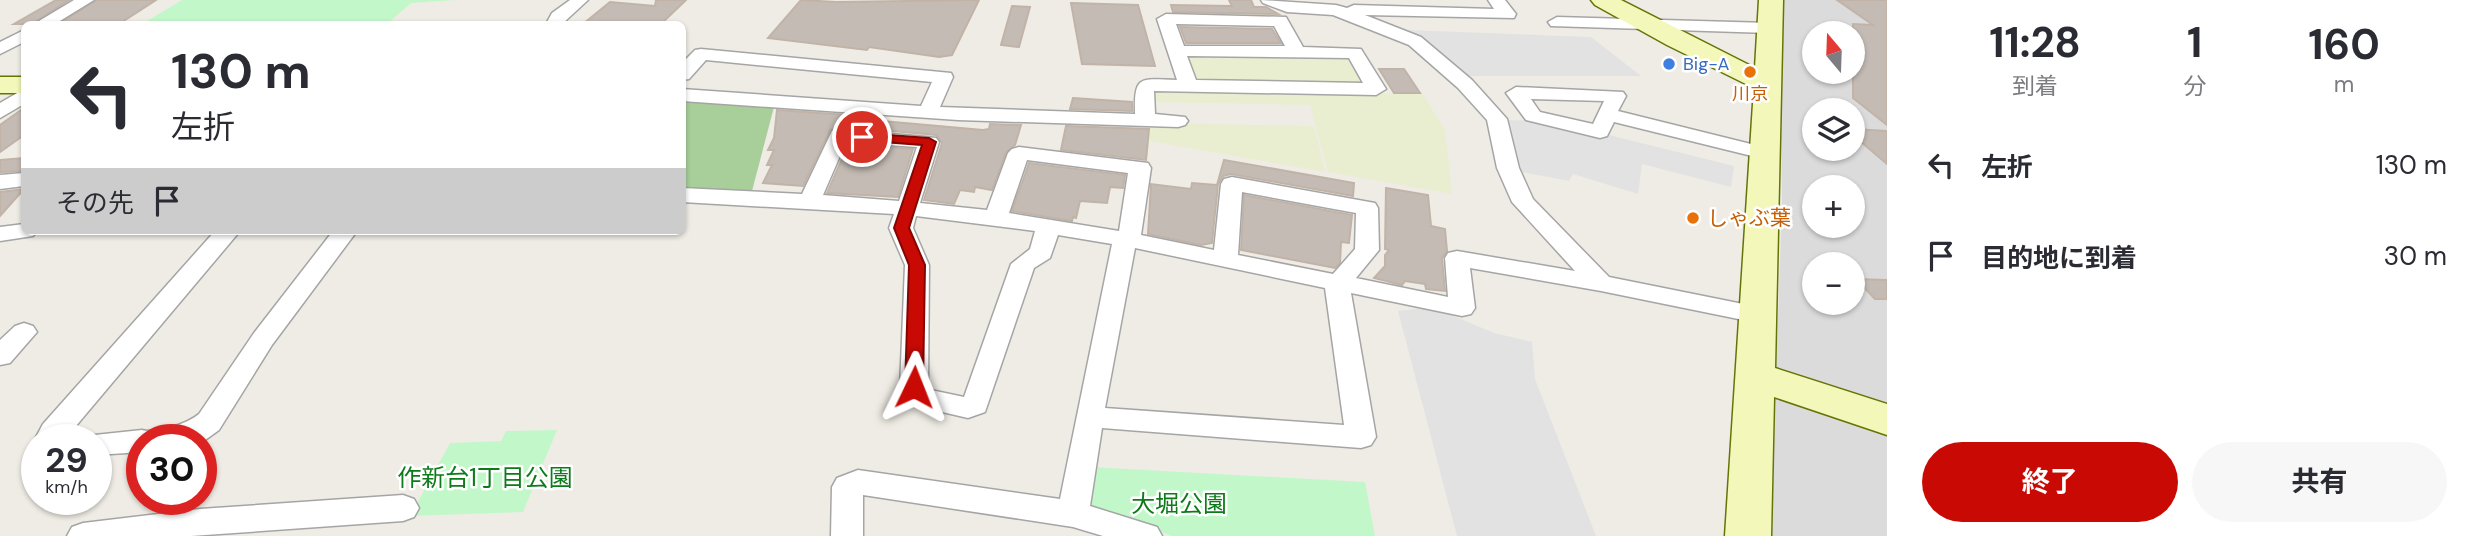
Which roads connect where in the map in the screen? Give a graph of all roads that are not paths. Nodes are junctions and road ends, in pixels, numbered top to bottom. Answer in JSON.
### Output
{"nodes":[{"id":1,"x":86,"y":0,"type":"edge"},
{"id":2,"x":580,"y":0,"type":"edge"},
{"id":3,"x":1217,"y":0,"type":"edge"},
{"id":4,"x":1269,"y":0,"type":"edge"},
{"id":5,"x":1496,"y":0,"type":"edge"},
{"id":6,"x":1604,"y":0,"type":"edge"},
{"id":7,"x":1411,"y":6,"type":"edge"},
{"id":8,"x":1336,"y":10,"type":"junction"},
{"id":9,"x":1770,"y":14,"type":"edge"},
{"id":10,"x":1225,"y":20,"type":"junction"},
{"id":11,"x":48,"y":21,"type":"edge"},
{"id":12,"x":556,"y":21,"type":"edge"},
{"id":13,"x":1557,"y":22,"type":"dead end"},
{"id":14,"x":1645,"y":23,"type":"junction"},
{"id":15,"x":21,"y":37,"type":"edge"},
{"id":16,"x":0,"y":48,"type":"edge"},
{"id":17,"x":1177,"y":51,"type":"junction"},
{"id":18,"x":1297,"y":52,"type":"junction"},
{"id":19,"x":686,"y":71,"type":"edge"},
{"id":20,"x":1766,"y":84,"type":"junction"},
{"id":21,"x":0,"y":85,"type":"edge"},
{"id":22,"x":21,"y":85,"type":"edge"},
{"id":23,"x":1188,"y":86,"type":"junction"},
{"id":24,"x":686,"y":95,"type":"edge"},
{"id":25,"x":21,"y":97,"type":"edge"},
{"id":26,"x":0,"y":112,"type":"edge"},
{"id":27,"x":928,"y":112,"type":"junction"},
{"id":28,"x":1607,"y":114,"type":"dead end"},
{"id":29,"x":1145,"y":120,"type":"junction"},
{"id":30,"x":1178,"y":121,"type":"dead end"},
{"id":31,"x":1764,"y":153,"type":"junction"},
{"id":32,"x":21,"y":180,"type":"edge"},
{"id":33,"x":0,"y":182,"type":"edge"},
{"id":34,"x":686,"y":195,"type":"edge"},
{"id":35,"x":810,"y":200,"type":"junction"},
{"id":36,"x":906,"y":208,"type":"junction"},
{"id":37,"x":996,"y":217,"type":"junction"},
{"id":38,"x":1048,"y":226,"type":"junction"},
{"id":39,"x":225,"y":235,"type":"edge"},
{"id":40,"x":342,"y":235,"type":"edge"},
{"id":41,"x":1127,"y":239,"type":"junction"},
{"id":42,"x":1225,"y":260,"type":"junction"},
{"id":43,"x":1601,"y":283,"type":"junction"},
{"id":44,"x":1336,"y":284,"type":"junction"},
{"id":45,"x":1758,"y":315,"type":"junction"},
{"id":46,"x":24,"y":332,"type":"dead end"},
{"id":47,"x":0,"y":356,"type":"edge"},
{"id":48,"x":1754,"y":375,"type":"junction"},
{"id":49,"x":1089,"y":417,"type":"junction"},
{"id":50,"x":1887,"y":420,"type":"edge"},
{"id":51,"x":60,"y":424,"type":"edge"},
{"id":52,"x":207,"y":424,"type":"edge"},
{"id":53,"x":403,"y":508,"type":"dead end"},
{"id":54,"x":1073,"y":514,"type":"junction"},
{"id":55,"x":196,"y":529,"type":"edge"},
{"id":56,"x":83,"y":536,"type":"edge"},
{"id":57,"x":847,"y":536,"type":"edge"},
{"id":58,"x":1146,"y":536,"type":"edge"},
{"id":59,"x":1748,"y":536,"type":"edge"}],
"edges":[{"from":1,"to":11,"type":"street"},
{"from":2,"to":12,"type":"street"},
{"from":3,"to":10,"type":"street"},
{"from":4,"to":8,"type":"street"},
{"from":5,"to":7,"type":"street"},
{"from":6,"to":14,"type":"street"},
{"from":7,"to":8,"type":"street"},
{"from":8,"to":43,"type":"street"},
{"from":9,"to":14,"type":"street"},
{"from":9,"to":20,"type":"street"},
{"from":10,"to":17,"type":"street"},
{"from":10,"to":18,"type":"street"},
{"from":13,"to":14,"type":"street"},
{"from":14,"to":20,"type":"street"},
{"from":15,"to":16,"type":"street"},
{"from":17,"to":18,"type":"street"},
{"from":17,"to":23,"type":"street"},
{"from":18,"to":23,"type":"street"},
{"from":19,"to":27,"type":"street"},
{"from":20,"to":31,"type":"street"},
{"from":21,"to":22,"type":"street"},
{"from":23,"to":29,"type":"street"},
{"from":24,"to":27,"type":"street"},
{"from":25,"to":26,"type":"street"},
{"from":27,"to":29,"type":"street"},
{"from":28,"to":31,"type":"street"},
{"from":29,"to":30,"type":"street"},
{"from":31,"to":45,"type":"street"},
{"from":32,"to":33,"type":"street"},
{"from":34,"to":35,"type":"street"},
{"from":35,"to":36,"type":"street"},
{"from":35,"to":36,"type":"street"},
{"from":36,"to":37,"type":"street"},
{"from":36,"to":38,"type":"street"},
{"from":37,"to":38,"type":"street"},
{"from":37,"to":41,"type":"street"},
{"from":38,"to":41,"type":"street"},
{"from":39,"to":51,"type":"street"},
{"from":40,"to":52,"type":"street"},
{"from":41,"to":42,"type":"street"},
{"from":41,"to":49,"type":"street"},
{"from":42,"to":44,"type":"street"},
{"from":42,"to":44,"type":"street"},
{"from":43,"to":44,"type":"street"},
{"from":43,"to":45,"type":"street"},
{"from":44,"to":49,"type":"street"},
{"from":45,"to":48,"type":"street"},
{"from":46,"to":47,"type":"street"},
{"from":48,"to":50,"type":"street"},
{"from":48,"to":59,"type":"street"},
{"from":49,"to":54,"type":"street"},
{"from":53,"to":55,"type":"street"},
{"from":54,"to":57,"type":"street"},
{"from":54,"to":58,"type":"street"},
{"from":55,"to":56,"type":"street"}]}
